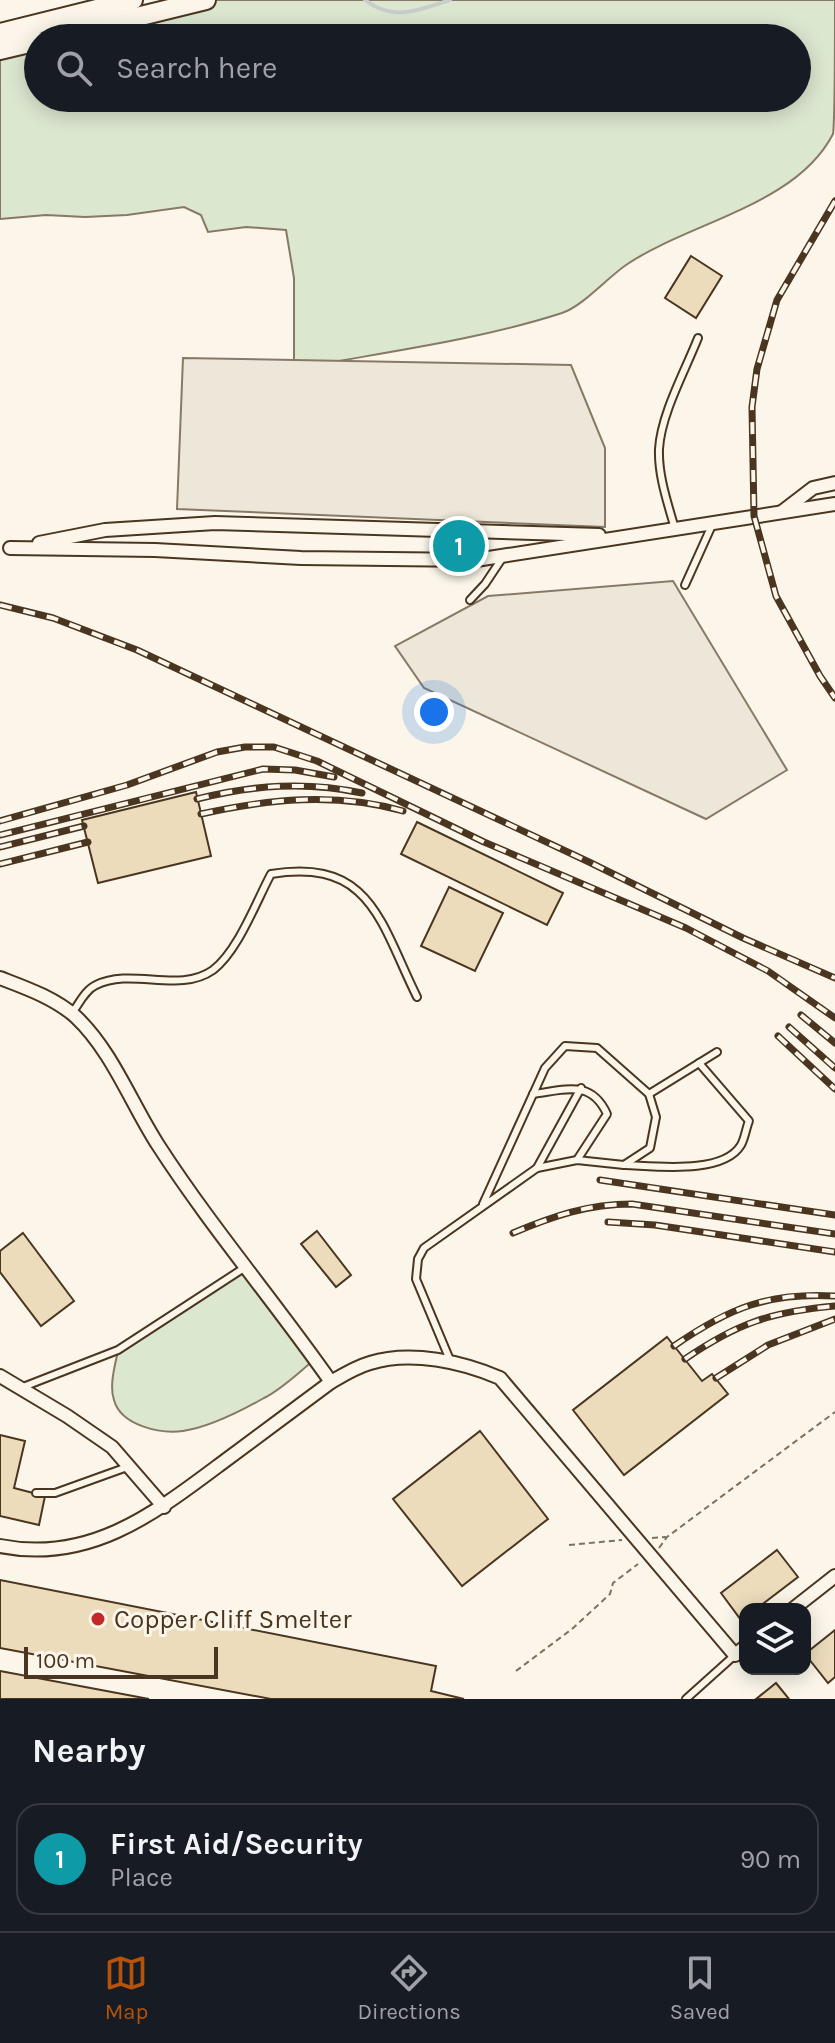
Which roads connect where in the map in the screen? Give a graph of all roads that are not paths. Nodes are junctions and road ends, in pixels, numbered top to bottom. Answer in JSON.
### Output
{"nodes":[{"id":1,"x":133,"y":0,"type":"edge"},
{"id":2,"x":206,"y":0,"type":"edge"},
{"id":3,"x":36,"y":24,"type":"edge"},
{"id":4,"x":108,"y":24,"type":"edge"},
{"id":5,"x":24,"y":27,"type":"edge"},
{"id":6,"x":0,"y":33,"type":"edge"},
{"id":7,"x":24,"y":44,"type":"edge"},
{"id":8,"x":0,"y":50,"type":"edge"},
{"id":9,"x":698,"y":338,"type":"dead end"},
{"id":10,"x":835,"y":483,"type":"edge"},
{"id":11,"x":835,"y":504,"type":"edge"},
{"id":12,"x":782,"y":512,"type":"junction"},
{"id":13,"x":713,"y":523,"type":"junction"},
{"id":14,"x":675,"y":529,"type":"junction"},
{"id":15,"x":626,"y":536,"type":"junction"},
{"id":16,"x":7,"y":548,"type":"edge"},
{"id":17,"x":503,"y":557,"type":"junction"},
{"id":18,"x":685,"y":585,"type":"dead end"},
{"id":19,"x":470,"y":600,"type":"dead end"},
{"id":20,"x":0,"y":978,"type":"edge"},
{"id":21,"x":417,"y":997,"type":"dead end"},
{"id":22,"x":72,"y":1013,"type":"junction"},
{"id":23,"x":717,"y":1052,"type":"dead end"},
{"id":24,"x":699,"y":1063,"type":"junction"},
{"id":25,"x":581,"y":1088,"type":"junction"},
{"id":26,"x":533,"y":1094,"type":"junction"},
{"id":27,"x":649,"y":1094,"type":"junction"},
{"id":28,"x":577,"y":1160,"type":"junction"},
{"id":29,"x":624,"y":1165,"type":"junction"},
{"id":30,"x":537,"y":1168,"type":"junction"},
{"id":31,"x":483,"y":1204,"type":"junction"},
{"id":32,"x":244,"y":1268,"type":"junction"},
{"id":33,"x":450,"y":1360,"type":"junction"},
{"id":34,"x":0,"y":1376,"type":"edge"},
{"id":35,"x":331,"y":1382,"type":"junction"},
{"id":36,"x":20,"y":1388,"type":"junction"},
{"id":37,"x":130,"y":1466,"type":"junction"},
{"id":38,"x":36,"y":1493,"type":"dead end"},
{"id":39,"x":164,"y":1507,"type":"junction"},
{"id":40,"x":0,"y":1546,"type":"edge"},
{"id":41,"x":835,"y":1576,"type":"edge"},
{"id":42,"x":801,"y":1603,"type":"edge"},
{"id":43,"x":739,"y":1650,"type":"edge"},
{"id":44,"x":739,"y":1652,"type":"edge"},
{"id":45,"x":686,"y":1699,"type":"edge"}],
"edges":[{"from":1,"to":3,"type":"main road"},
{"from":2,"to":4,"type":"main road"},
{"from":5,"to":6,"type":"main road"},
{"from":7,"to":8,"type":"main road"},
{"from":9,"to":14,"type":"lane"},
{"from":10,"to":12,"type":"street"},
{"from":11,"to":12,"type":"street"},
{"from":12,"to":13,"type":"street"},
{"from":13,"to":14,"type":"street"},
{"from":13,"to":18,"type":"lane"},
{"from":14,"to":15,"type":"street"},
{"from":15,"to":16,"type":"street"},
{"from":15,"to":17,"type":"street"},
{"from":16,"to":17,"type":"street"},
{"from":17,"to":19,"type":"lane"},
{"from":20,"to":22,"type":"street"},
{"from":21,"to":22,"type":"lane"},
{"from":22,"to":32,"type":"street"},
{"from":23,"to":24,"type":"lane"},
{"from":24,"to":27,"type":"lane"},
{"from":24,"to":29,"type":"lane"},
{"from":25,"to":26,"type":"lane"},
{"from":25,"to":28,"type":"lane"},
{"from":25,"to":30,"type":"lane"},
{"from":26,"to":27,"type":"lane"},
{"from":26,"to":31,"type":"lane"},
{"from":27,"to":29,"type":"lane"},
{"from":28,"to":29,"type":"lane"},
{"from":28,"to":30,"type":"lane"},
{"from":30,"to":31,"type":"lane"},
{"from":31,"to":33,"type":"lane"},
{"from":32,"to":35,"type":"street"},
{"from":32,"to":36,"type":"lane"},
{"from":33,"to":35,"type":"street"},
{"from":33,"to":43,"type":"street"},
{"from":34,"to":36,"type":"street"},
{"from":35,"to":39,"type":"street"},
{"from":36,"to":37,"type":"street"},
{"from":37,"to":38,"type":"lane"},
{"from":37,"to":39,"type":"street"},
{"from":39,"to":40,"type":"street"},
{"from":41,"to":42,"type":"street"},
{"from":44,"to":45,"type":"lane"}]}
